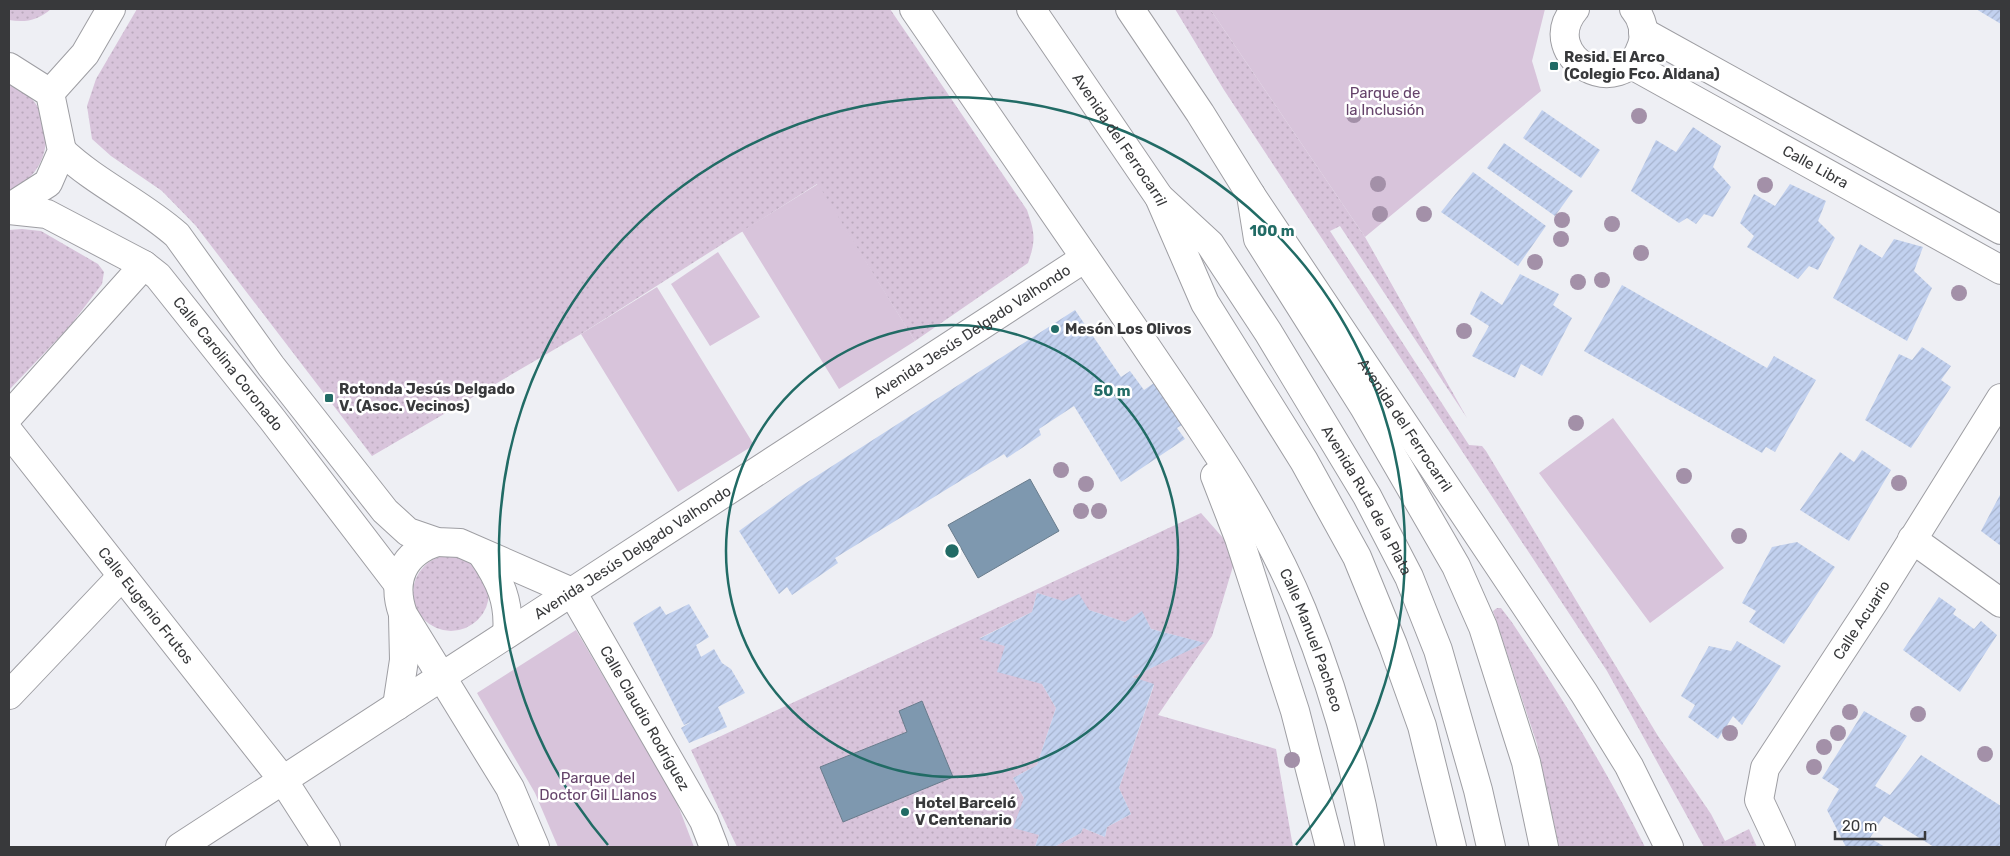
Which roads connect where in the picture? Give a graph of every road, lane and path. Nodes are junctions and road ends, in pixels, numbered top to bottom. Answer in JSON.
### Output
{"nodes":[{"id":1,"x":111,"y":9,"type":"edge"},
{"id":2,"x":914,"y":9,"type":"edge"},
{"id":3,"x":1031,"y":9,"type":"edge"},
{"id":4,"x":1130,"y":9,"type":"edge"},
{"id":5,"x":1147,"y":9,"type":"edge"},
{"id":6,"x":1575,"y":9,"type":"edge"},
{"id":7,"x":1639,"y":21,"type":"edge"},
{"id":8,"x":1630,"y":64,"type":"junction"},
{"id":9,"x":9,"y":67,"type":"edge"},
{"id":10,"x":50,"y":93,"type":"junction"},
{"id":11,"x":1200,"y":114,"type":"junction"},
{"id":12,"x":62,"y":151,"type":"junction"},
{"id":13,"x":1251,"y":195,"type":"junction"},
{"id":14,"x":1159,"y":197,"type":"junction"},
{"id":15,"x":9,"y":209,"type":"edge"},
{"id":16,"x":2001,"y":230,"type":"edge"},
{"id":17,"x":1085,"y":258,"type":"junction"},
{"id":18,"x":144,"y":265,"type":"junction"},
{"id":19,"x":2001,"y":270,"type":"edge"},
{"id":20,"x":2001,"y":398,"type":"edge"},
{"id":21,"x":9,"y":416,"type":"edge"},
{"id":22,"x":9,"y":432,"type":"edge"},
{"id":23,"x":1214,"y":448,"type":"junction"},
{"id":24,"x":1912,"y":539,"type":"junction"},
{"id":25,"x":437,"y":542,"type":"junction"},
{"id":26,"x":492,"y":559,"type":"junction"},
{"id":27,"x":607,"y":570,"type":"junction"},
{"id":28,"x":122,"y":576,"type":"junction"},
{"id":29,"x":398,"y":584,"type":"junction"},
{"id":30,"x":572,"y":592,"type":"junction"},
{"id":31,"x":2001,"y":603,"type":"edge"},
{"id":32,"x":1302,"y":609,"type":"junction"},
{"id":33,"x":403,"y":614,"type":"junction"},
{"id":34,"x":1265,"y":620,"type":"junction"},
{"id":35,"x":506,"y":634,"type":"junction"},
{"id":36,"x":442,"y":678,"type":"junction"},
{"id":37,"x":9,"y":695,"type":"edge"},
{"id":38,"x":1334,"y":695,"type":"junction"},
{"id":39,"x":397,"y":706,"type":"junction"},
{"id":40,"x":1295,"y":711,"type":"junction"},
{"id":41,"x":283,"y":780,"type":"junction"},
{"id":42,"x":180,"y":847,"type":"edge"},
{"id":43,"x":326,"y":847,"type":"edge"},
{"id":44,"x":535,"y":847,"type":"edge"},
{"id":45,"x":714,"y":847,"type":"edge"},
{"id":46,"x":1330,"y":847,"type":"edge"},
{"id":47,"x":1370,"y":847,"type":"edge"},
{"id":48,"x":1452,"y":847,"type":"edge"},
{"id":49,"x":1491,"y":847,"type":"edge"},
{"id":50,"x":1544,"y":847,"type":"edge"},
{"id":51,"x":1669,"y":847,"type":"edge"},
{"id":52,"x":1781,"y":847,"type":"edge"}],
"edges":[{"from":1,"to":10,"type":"main road"},
{"from":2,"to":17,"type":"main road","name":"Calle Manuel Pacheco"},
{"from":3,"to":14,"type":"main road","name":"Avenida del Ferrocarril"},
{"from":4,"to":11,"type":"main road","name":"Avenida del Ferrocarril"},
{"from":5,"to":11,"type":"main road"},
{"from":6,"to":8,"type":"main road"},
{"from":7,"to":8,"type":"main road"},
{"from":7,"to":16,"type":"main road"},
{"from":8,"to":19,"type":"main road","name":"Calle Libra"},
{"from":9,"to":10,"type":"main road"},
{"from":10,"to":12,"type":"main road"},
{"from":11,"to":13,"type":"main road","name":"Avenida del Ferrocarril"},
{"from":12,"to":15,"type":"main road"},
{"from":12,"to":25,"type":"main road"},
{"from":13,"to":50,"type":"main road"},
{"from":13,"to":51,"type":"main road","name":"Avenida del Ferrocarril"},
{"from":14,"to":48,"type":"main road","name":"Avenida del Ferrocarril"},
{"from":14,"to":49,"type":"main road","name":"Avenida Ruta de la Plata"},
{"from":15,"to":18,"type":"main road","name":"Calle Carolina Coronado"},
{"from":17,"to":23,"type":"main road","name":"Calle Manuel Pacheco"},
{"from":17,"to":27,"type":"main road","name":"Avenida Jesús Delgado Valhondo"},
{"from":18,"to":21,"type":"main road"},
{"from":18,"to":29,"type":"main road","name":"Calle Carolina Coronado"},
{"from":20,"to":24,"type":"main road","name":"Calle Acuario"},
{"from":22,"to":28,"type":"main road","name":"Calle Eugenio Frutos"},
{"from":23,"to":32,"type":"main road","name":"Calle Manuel Pacheco"},
{"from":23,"to":34,"type":"main road"},
{"from":24,"to":31,"type":"main road"},
{"from":24,"to":52,"type":"main road","name":"Calle Acuario"},
{"from":25,"to":26,"type":"main road"},
{"from":25,"to":29,"type":"main road"},
{"from":26,"to":27,"type":"main road"},
{"from":26,"to":30,"type":"main road"},
{"from":26,"to":35,"type":"main road"},
{"from":27,"to":30,"type":"main road","name":"Avenida Jesús Delgado Valhondo"},
{"from":28,"to":37,"type":"main road"},
{"from":28,"to":41,"type":"main road","name":"Calle Eugenio Frutos"},
{"from":29,"to":33,"type":"main road"},
{"from":30,"to":35,"type":"main road","name":"Avenida Jesús Delgado Valhondo"},
{"from":30,"to":45,"type":"main road","name":"Calle Claudio Rodríguez"},
{"from":32,"to":34,"type":"main road"},
{"from":32,"to":38,"type":"main road","name":"Calle Manuel Pacheco"},
{"from":33,"to":36,"type":"main road"},
{"from":33,"to":39,"type":"main road"},
{"from":34,"to":40,"type":"main road"},
{"from":35,"to":36,"type":"main road","name":"Avenida Jesús Delgado Valhondo"},
{"from":36,"to":39,"type":"main road","name":"Avenida Jesús Delgado Valhondo"},
{"from":36,"to":44,"type":"main road"},
{"from":38,"to":40,"type":"main road"},
{"from":38,"to":47,"type":"main road","name":"Calle Manuel Pacheco"},
{"from":39,"to":41,"type":"main road","name":"Avenida Jesús Delgado Valhondo"},
{"from":40,"to":46,"type":"main road"},
{"from":41,"to":42,"type":"main road","name":"Avenida Jesús Delgado Valhondo"},
{"from":41,"to":43,"type":"main road","name":"Calle Eugenio Frutos"}]}
